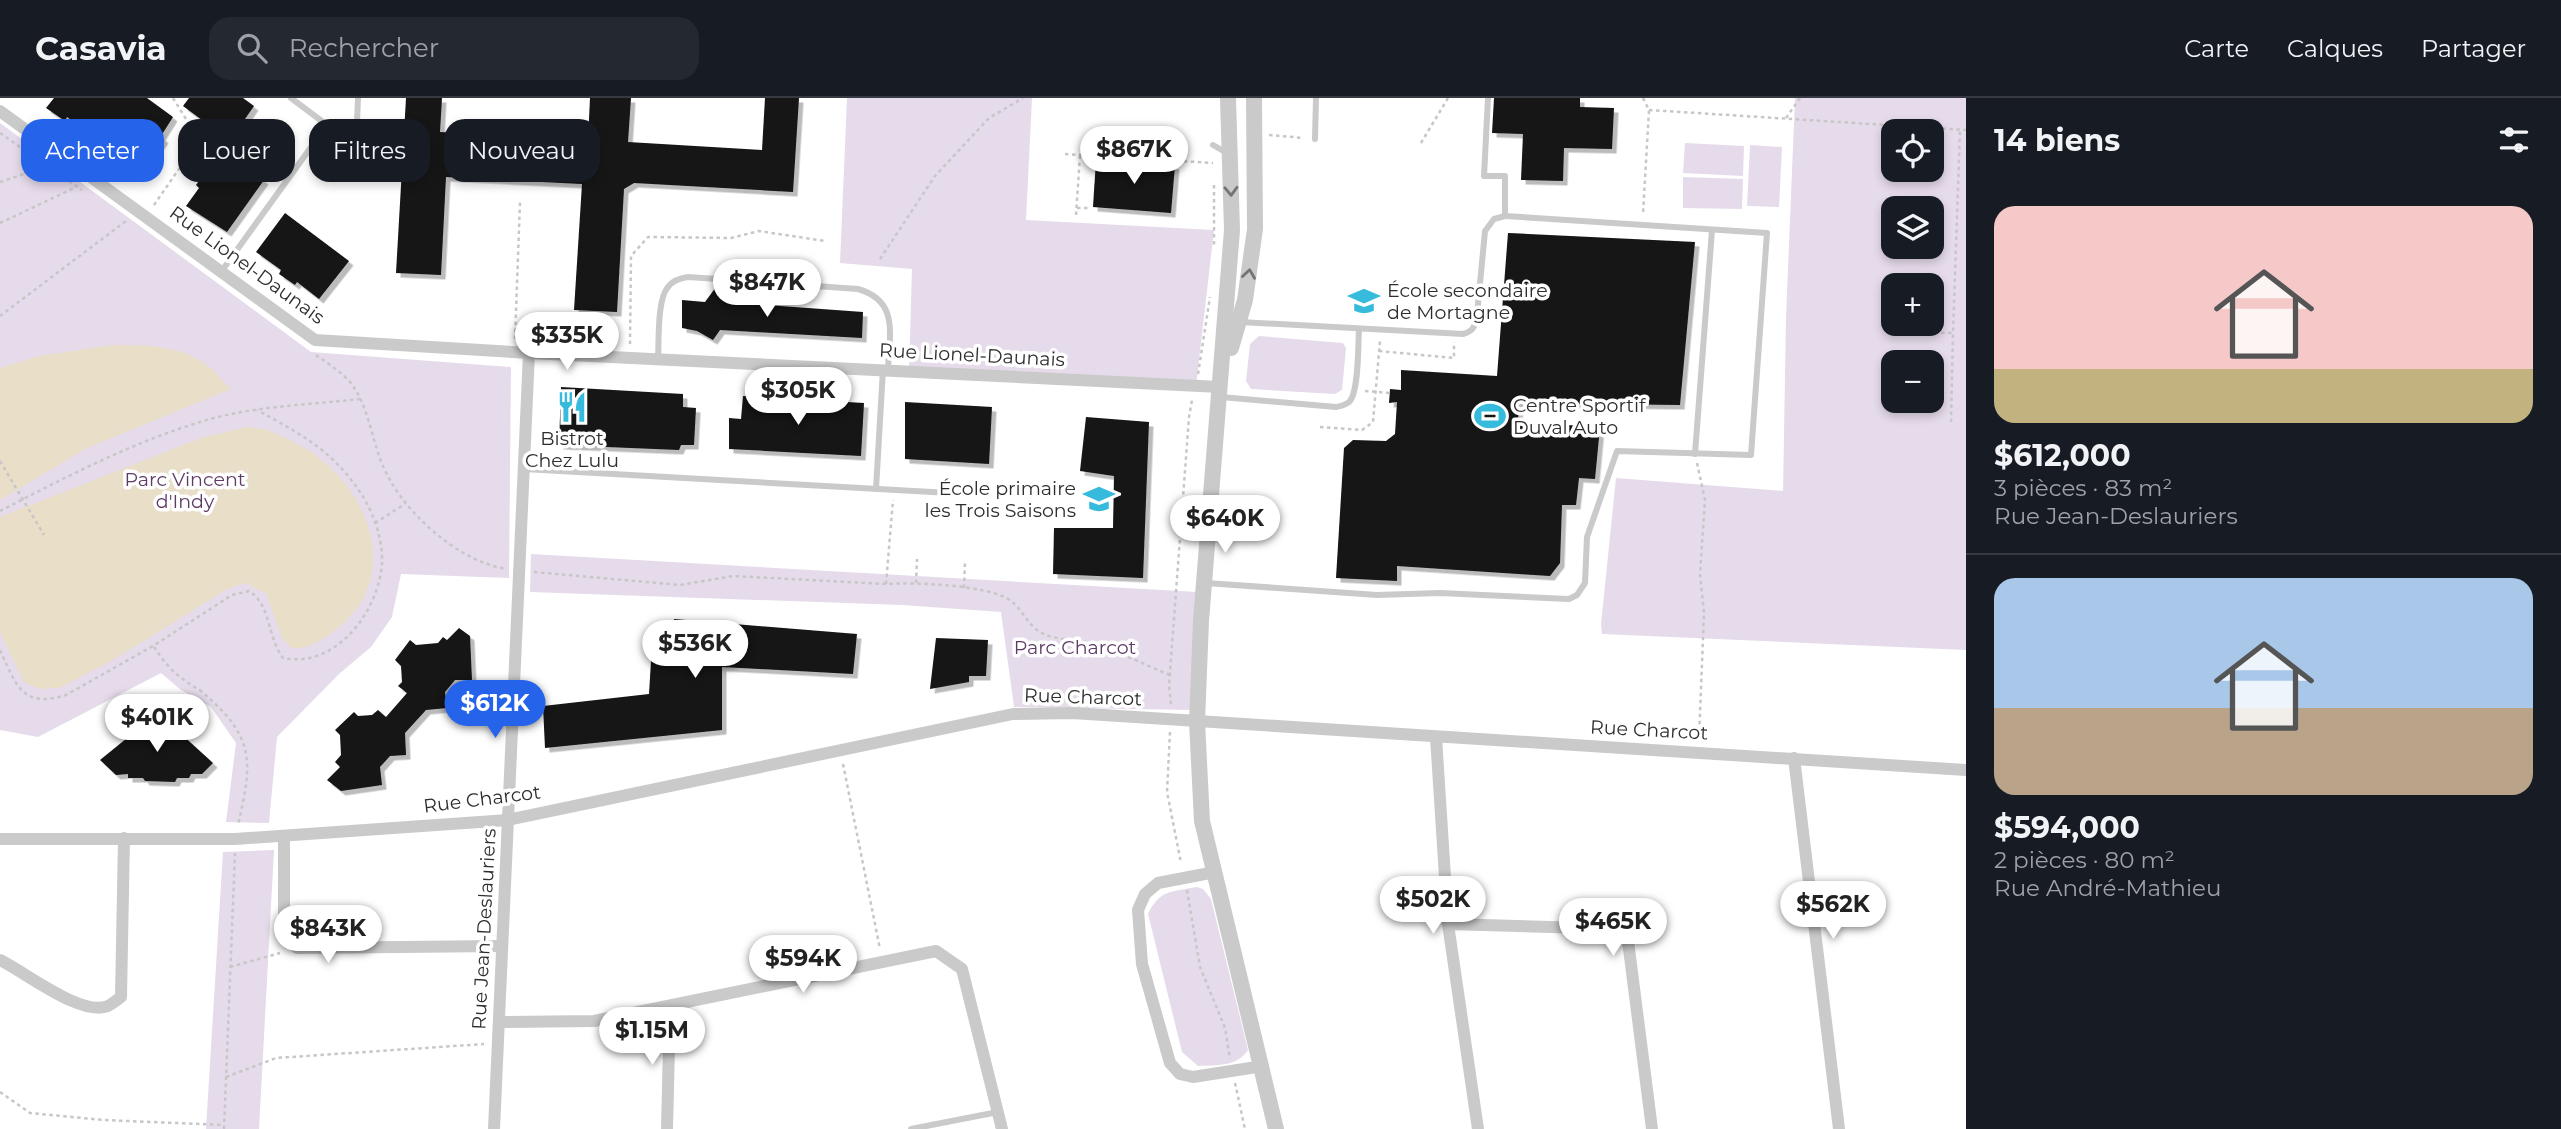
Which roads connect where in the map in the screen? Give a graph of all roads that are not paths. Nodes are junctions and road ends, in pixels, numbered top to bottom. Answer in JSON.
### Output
{"nodes":[{"id":1,"x":291,"y":98,"type":"edge"},
{"id":2,"x":358,"y":98,"type":"edge"},
{"id":3,"x":1228,"y":98,"type":"edge"},
{"id":4,"x":1254,"y":98,"type":"edge"},
{"id":5,"x":1316,"y":98,"type":"edge"},
{"id":6,"x":1488,"y":98,"type":"edge"},
{"id":7,"x":0,"y":111,"type":"edge"},
{"id":8,"x":319,"y":119,"type":"edge"},
{"id":9,"x":356,"y":119,"type":"edge"},
{"id":10,"x":1315,"y":139,"type":"road end"},
{"id":11,"x":1213,"y":145,"type":"road end"},
{"id":12,"x":309,"y":150,"type":"edge"},
{"id":13,"x":1230,"y":155,"type":"junction"},
{"id":14,"x":1505,"y":216,"type":"junction"},
{"id":15,"x":1712,"y":230,"type":"junction"},
{"id":16,"x":221,"y":272,"type":"junction"},
{"id":17,"x":1238,"y":321,"type":"junction"},
{"id":18,"x":1359,"y":328,"type":"junction"},
{"id":19,"x":529,"y":353,"type":"junction"},
{"id":20,"x":658,"y":359,"type":"junction"},
{"id":21,"x":886,"y":370,"type":"junction"},
{"id":22,"x":1220,"y":392,"type":"junction"},
{"id":23,"x":1695,"y":454,"type":"junction"},
{"id":24,"x":524,"y":469,"type":"junction"},
{"id":25,"x":876,"y":489,"type":"junction"},
{"id":26,"x":968,"y":494,"type":"dead end"},
{"id":27,"x":1205,"y":583,"type":"junction"},
{"id":28,"x":1197,"y":722,"type":"junction"},
{"id":29,"x":1436,"y":737,"type":"junction"},
{"id":30,"x":1794,"y":758,"type":"junction"},
{"id":31,"x":1966,"y":770,"type":"edge"},
{"id":32,"x":508,"y":820,"type":"junction"},
{"id":33,"x":284,"y":836,"type":"junction"},
{"id":34,"x":124,"y":838,"type":"junction"},
{"id":35,"x":0,"y":839,"type":"edge"},
{"id":36,"x":1215,"y":872,"type":"junction"},
{"id":37,"x":1448,"y":924,"type":"junction"},
{"id":38,"x":502,"y":946,"type":"junction"},
{"id":39,"x":0,"y":960,"type":"edge"},
{"id":40,"x":670,"y":1006,"type":"junction"},
{"id":41,"x":499,"y":1022,"type":"junction"},
{"id":42,"x":1263,"y":1066,"type":"junction"},
{"id":43,"x":998,"y":1112,"type":"junction"},
{"id":44,"x":494,"y":1129,"type":"edge"},
{"id":45,"x":667,"y":1129,"type":"edge"},
{"id":46,"x":911,"y":1129,"type":"edge"},
{"id":47,"x":1002,"y":1129,"type":"edge"},
{"id":48,"x":1276,"y":1129,"type":"edge"},
{"id":49,"x":1478,"y":1129,"type":"edge"},
{"id":50,"x":1652,"y":1129,"type":"edge"},
{"id":51,"x":1839,"y":1129,"type":"edge"}],
"edges":[{"from":1,"to":8,"type":"lane"},
{"from":2,"to":9,"type":"lane"},
{"from":3,"to":13,"type":"street"},
{"from":17,"to":4,"type":"street","one_way":true},
{"from":5,"to":10,"type":"lane"},
{"from":6,"to":14,"type":"lane"},
{"from":7,"to":16,"type":"street","name":"Rue Lionel-Daunais"},
{"from":11,"to":13,"type":"lane"},
{"from":12,"to":16,"type":"lane"},
{"from":13,"to":22,"type":"street","one_way":true},
{"from":14,"to":15,"type":"lane"},
{"from":14,"to":18,"type":"lane"},
{"from":15,"to":23,"type":"lane"},
{"from":15,"to":23,"type":"lane"},
{"from":16,"to":19,"type":"street","name":"Rue Lionel-Daunais"},
{"from":17,"to":18,"type":"lane"},
{"from":17,"to":22,"type":"street"},
{"from":18,"to":22,"type":"lane"},
{"from":19,"to":20,"type":"street","name":"Rue Lionel-Daunais"},
{"from":19,"to":24,"type":"street","name":"Rue Jean-Deslauriers"},
{"from":20,"to":21,"type":"street","name":"Rue Lionel-Daunais"},
{"from":20,"to":21,"type":"lane"},
{"from":21,"to":22,"type":"street","name":"Rue Lionel-Daunais"},
{"from":21,"to":25,"type":"lane"},
{"from":22,"to":27,"type":"street"},
{"from":23,"to":27,"type":"lane"},
{"from":24,"to":25,"type":"lane"},
{"from":24,"to":32,"type":"street","name":"Rue Jean-Deslauriers"},
{"from":25,"to":26,"type":"lane"},
{"from":27,"to":28,"type":"street"},
{"from":28,"to":29,"type":"street","name":"Rue Charcot"},
{"from":28,"to":32,"type":"street","name":"Rue Charcot"},
{"from":28,"to":36,"type":"street"},
{"from":29,"to":30,"type":"street","name":"Rue Charcot"},
{"from":29,"to":37,"type":"street"},
{"from":30,"to":31,"type":"street","name":"Rue Charcot"},
{"from":30,"to":51,"type":"street"},
{"from":32,"to":33,"type":"street","name":"Rue Charcot"},
{"from":32,"to":38,"type":"street","name":"Rue Jean-Deslauriers"},
{"from":33,"to":34,"type":"street","name":"Rue Charcot"},
{"from":33,"to":38,"type":"street"},
{"from":34,"to":35,"type":"street","name":"Rue Charcot"},
{"from":34,"to":39,"type":"street"},
{"from":36,"to":42,"type":"street"},
{"from":36,"to":42,"type":"street"},
{"from":37,"to":49,"type":"street"},
{"from":37,"to":50,"type":"street"},
{"from":38,"to":41,"type":"street","name":"Rue Jean-Deslauriers"},
{"from":40,"to":41,"type":"street"},
{"from":40,"to":43,"type":"street"},
{"from":40,"to":45,"type":"street"},
{"from":41,"to":44,"type":"street","name":"Rue Jean-Deslauriers"},
{"from":42,"to":48,"type":"street"},
{"from":43,"to":46,"type":"lane"},
{"from":43,"to":47,"type":"street"}]}
